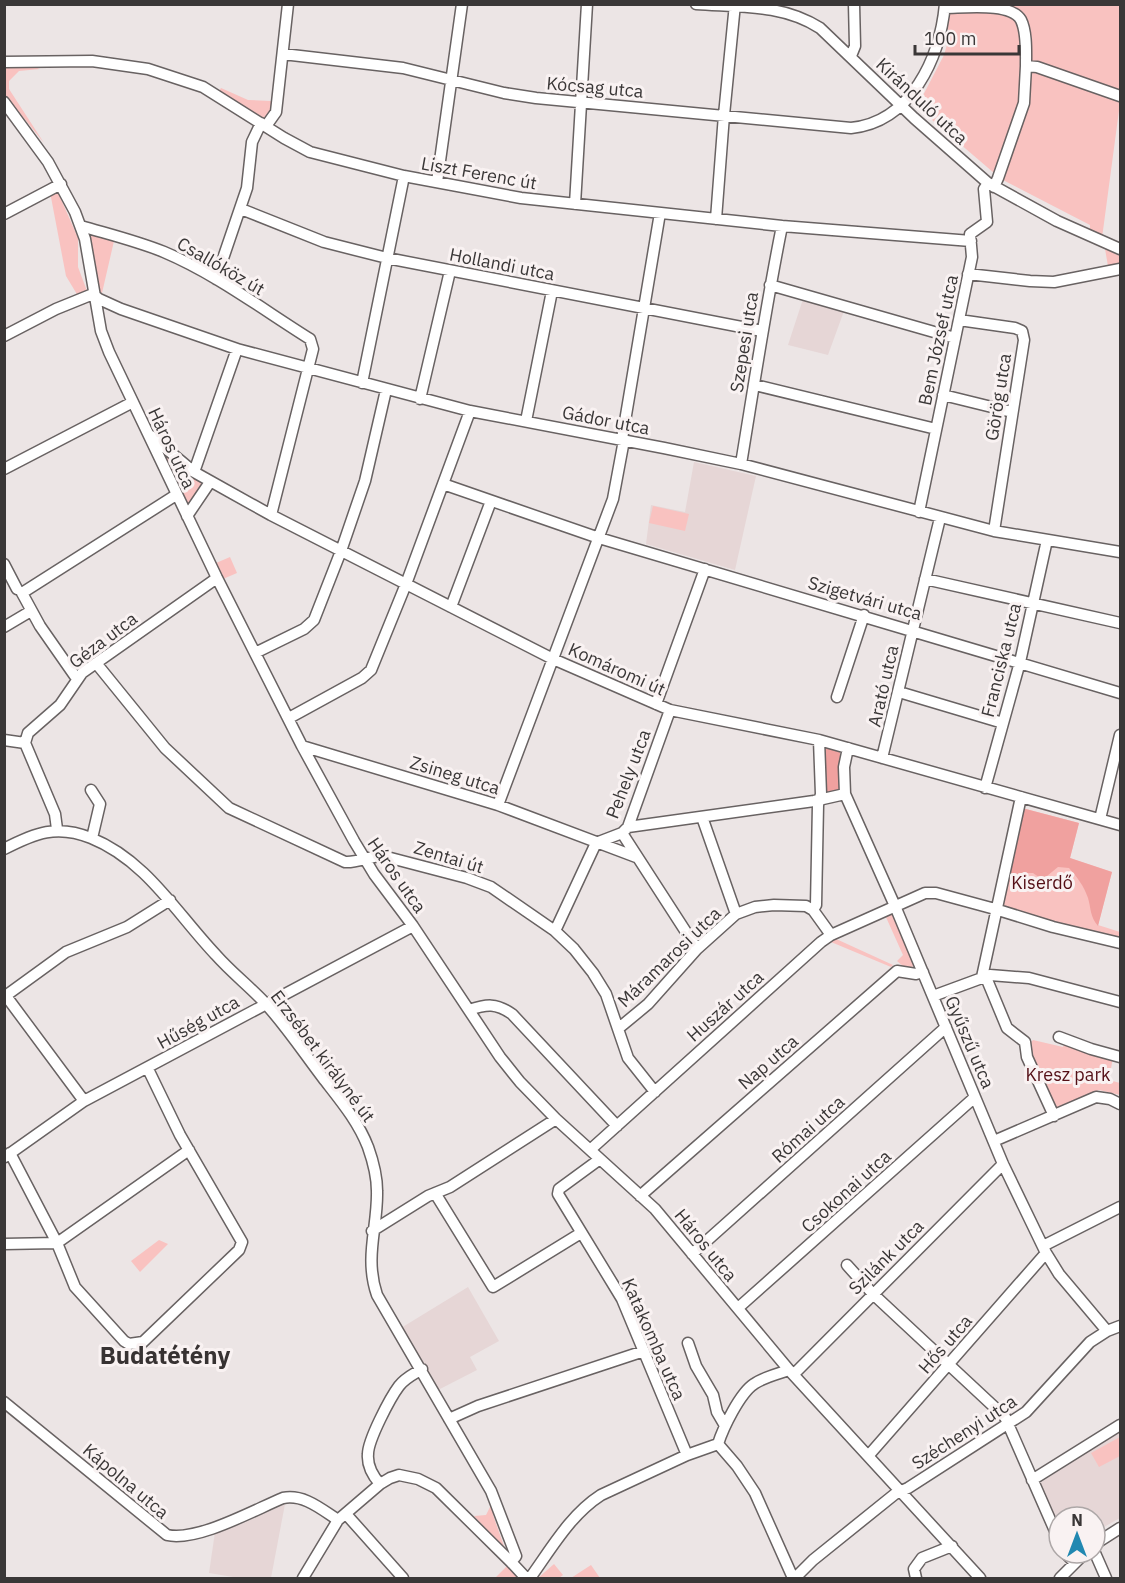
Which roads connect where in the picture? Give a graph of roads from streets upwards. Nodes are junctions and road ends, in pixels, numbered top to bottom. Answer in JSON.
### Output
{"nodes":[{"id":1,"x":288,"y":4,"type":"edge"},
{"id":2,"x":462,"y":4,"type":"edge"},
{"id":3,"x":587,"y":4,"type":"edge"},
{"id":4,"x":696,"y":4,"type":"edge"},
{"id":5,"x":854,"y":4,"type":"edge"},
{"id":6,"x":735,"y":6,"type":"edge"},
{"id":7,"x":945,"y":6,"type":"edge"},
{"id":8,"x":283,"y":54,"type":"junction"},
{"id":9,"x":851,"y":56,"type":"junction"},
{"id":10,"x":4,"y":62,"type":"edge"},
{"id":11,"x":1026,"y":66,"type":"junction"},
{"id":12,"x":450,"y":80,"type":"junction"},
{"id":13,"x":1120,"y":96,"type":"edge"},
{"id":14,"x":4,"y":102,"type":"edge"},
{"id":15,"x":581,"y":103,"type":"junction"},
{"id":16,"x":901,"y":105,"type":"junction"},
{"id":17,"x":723,"y":115,"type":"junction"},
{"id":18,"x":263,"y":124,"type":"junction"},
{"id":19,"x":404,"y":176,"type":"junction"},
{"id":20,"x":437,"y":182,"type":"junction"},
{"id":21,"x":61,"y":184,"type":"junction"},
{"id":22,"x":991,"y":185,"type":"junction"},
{"id":23,"x":575,"y":204,"type":"junction"},
{"id":24,"x":241,"y":209,"type":"junction"},
{"id":25,"x":660,"y":213,"type":"junction"},
{"id":26,"x":4,"y":214,"type":"edge"},
{"id":27,"x":716,"y":219,"type":"junction"},
{"id":28,"x":81,"y":226,"type":"junction"},
{"id":29,"x":782,"y":226,"type":"junction"},
{"id":30,"x":970,"y":241,"type":"junction"},
{"id":31,"x":1120,"y":249,"type":"edge"},
{"id":32,"x":387,"y":258,"type":"junction"},
{"id":33,"x":1120,"y":269,"type":"edge"},
{"id":34,"x":450,"y":271,"type":"junction"},
{"id":35,"x":968,"y":274,"type":"junction"},
{"id":36,"x":216,"y":279,"type":"junction"},
{"id":37,"x":770,"y":285,"type":"junction"},
{"id":38,"x":552,"y":291,"type":"junction"},
{"id":39,"x":93,"y":294,"type":"junction"},
{"id":40,"x":645,"y":308,"type":"junction"},
{"id":41,"x":958,"y":320,"type":"junction"},
{"id":42,"x":762,"y":332,"type":"junction"},
{"id":43,"x":4,"y":336,"type":"edge"},
{"id":44,"x":955,"y":338,"type":"junction"},
{"id":45,"x":237,"y":349,"type":"junction"},
{"id":46,"x":308,"y":369,"type":"junction"},
{"id":47,"x":362,"y":383,"type":"junction"},
{"id":48,"x":754,"y":385,"type":"junction"},
{"id":49,"x":386,"y":390,"type":"junction"},
{"id":50,"x":943,"y":395,"type":"junction"},
{"id":51,"x":420,"y":399,"type":"junction"},
{"id":52,"x":132,"y":402,"type":"junction"},
{"id":53,"x":470,"y":411,"type":"junction"},
{"id":54,"x":1012,"y":412,"type":"junction"},
{"id":55,"x":526,"y":422,"type":"junction"},
{"id":56,"x":936,"y":429,"type":"junction"},
{"id":57,"x":146,"y":431,"type":"junction"},
{"id":58,"x":623,"y":440,"type":"junction"},
{"id":59,"x":741,"y":464,"type":"junction"},
{"id":60,"x":4,"y":470,"type":"edge"},
{"id":61,"x":194,"y":472,"type":"junction"},
{"id":62,"x":210,"y":482,"type":"junction"},
{"id":63,"x":442,"y":484,"type":"junction"},
{"id":64,"x":176,"y":495,"type":"junction"},
{"id":65,"x":491,"y":501,"type":"junction"},
{"id":66,"x":919,"y":512,"type":"junction"},
{"id":67,"x":272,"y":515,"type":"junction"},
{"id":68,"x":187,"y":516,"type":"junction"},
{"id":69,"x":940,"y":518,"type":"junction"},
{"id":70,"x":994,"y":531,"type":"junction"},
{"id":71,"x":599,"y":537,"type":"junction"},
{"id":72,"x":1047,"y":540,"type":"junction"},
{"id":73,"x":341,"y":551,"type":"junction"},
{"id":74,"x":1120,"y":552,"type":"edge"},
{"id":75,"x":4,"y":564,"type":"edge"},
{"id":76,"x":705,"y":569,"type":"junction"},
{"id":77,"x":217,"y":578,"type":"junction"},
{"id":78,"x":925,"y":579,"type":"junction"},
{"id":79,"x":406,"y":584,"type":"junction"},
{"id":80,"x":20,"y":591,"type":"junction"},
{"id":81,"x":1033,"y":602,"type":"junction"},
{"id":82,"x":451,"y":607,"type":"junction"},
{"id":83,"x":31,"y":611,"type":"junction"},
{"id":84,"x":864,"y":615,"type":"junction"},
{"id":85,"x":1120,"y":623,"type":"edge"},
{"id":86,"x":4,"y":627,"type":"edge"},
{"id":87,"x":913,"y":629,"type":"junction"},
{"id":88,"x":255,"y":653,"type":"junction"},
{"id":89,"x":553,"y":659,"type":"junction"},
{"id":90,"x":1020,"y":662,"type":"junction"},
{"id":91,"x":96,"y":663,"type":"junction"},
{"id":92,"x":77,"y":680,"type":"junction"},
{"id":93,"x":899,"y":692,"type":"junction"},
{"id":94,"x":1120,"y":693,"type":"edge"},
{"id":95,"x":837,"y":697,"type":"dead end"},
{"id":96,"x":656,"y":704,"type":"junction"},
{"id":97,"x":670,"y":710,"type":"junction"},
{"id":98,"x":289,"y":717,"type":"junction"},
{"id":99,"x":1003,"y":723,"type":"junction"},
{"id":100,"x":1120,"y":735,"type":"edge"},
{"id":101,"x":4,"y":740,"type":"edge"},
{"id":102,"x":819,"y":740,"type":"junction"},
{"id":103,"x":25,"y":742,"type":"junction"},
{"id":104,"x":302,"y":746,"type":"junction"},
{"id":105,"x":848,"y":748,"type":"junction"},
{"id":106,"x":882,"y":758,"type":"junction"},
{"id":107,"x":985,"y":788,"type":"junction"},
{"id":108,"x":91,"y":790,"type":"dead end"},
{"id":109,"x":845,"y":794,"type":"junction"},
{"id":110,"x":1021,"y":797,"type":"junction"},
{"id":111,"x":819,"y":799,"type":"junction"},
{"id":112,"x":498,"y":805,"type":"junction"},
{"id":113,"x":702,"y":817,"type":"junction"},
{"id":114,"x":1100,"y":819,"type":"junction"},
{"id":115,"x":1120,"y":825,"type":"edge"},
{"id":116,"x":57,"y":829,"type":"junction"},
{"id":117,"x":625,"y":830,"type":"junction"},
{"id":118,"x":92,"y":838,"type":"junction"},
{"id":119,"x":596,"y":843,"type":"junction"},
{"id":120,"x":4,"y":849,"type":"edge"},
{"id":121,"x":636,"y":857,"type":"junction"},
{"id":122,"x":364,"y":858,"type":"junction"},
{"id":123,"x":170,"y":900,"type":"junction"},
{"id":124,"x":895,"y":906,"type":"junction"},
{"id":125,"x":995,"y":909,"type":"junction"},
{"id":126,"x":813,"y":910,"type":"junction"},
{"id":127,"x":736,"y":914,"type":"junction"},
{"id":128,"x":413,"y":926,"type":"junction"},
{"id":129,"x":555,"y":932,"type":"junction"},
{"id":130,"x":831,"y":935,"type":"junction"},
{"id":131,"x":1120,"y":943,"type":"edge"},
{"id":132,"x":697,"y":949,"type":"junction"},
{"id":133,"x":923,"y":972,"type":"junction"},
{"id":134,"x":983,"y":976,"type":"junction"},
{"id":135,"x":5,"y":996,"type":"edge"},
{"id":136,"x":933,"y":996,"type":"junction"},
{"id":137,"x":1120,"y":1002,"type":"edge"},
{"id":138,"x":266,"y":1004,"type":"junction"},
{"id":139,"x":469,"y":1010,"type":"junction"},
{"id":140,"x":619,"y":1028,"type":"junction"},
{"id":141,"x":946,"y":1028,"type":"junction"},
{"id":142,"x":1059,"y":1037,"type":"dead end"},
{"id":143,"x":1120,"y":1057,"type":"edge"},
{"id":144,"x":148,"y":1069,"type":"junction"},
{"id":145,"x":655,"y":1092,"type":"junction"},
{"id":146,"x":975,"y":1097,"type":"junction"},
{"id":147,"x":84,"y":1101,"type":"junction"},
{"id":148,"x":1120,"y":1104,"type":"edge"},
{"id":149,"x":1054,"y":1116,"type":"junction"},
{"id":150,"x":556,"y":1119,"type":"junction"},
{"id":151,"x":617,"y":1126,"type":"junction"},
{"id":152,"x":993,"y":1141,"type":"junction"},
{"id":153,"x":189,"y":1150,"type":"junction"},
{"id":154,"x":590,"y":1150,"type":"junction"},
{"id":155,"x":7,"y":1155,"type":"edge"},
{"id":156,"x":600,"y":1159,"type":"junction"},
{"id":157,"x":1003,"y":1164,"type":"junction"},
{"id":158,"x":435,"y":1193,"type":"junction"},
{"id":159,"x":640,"y":1196,"type":"junction"},
{"id":160,"x":1120,"y":1207,"type":"edge"},
{"id":161,"x":372,"y":1231,"type":"junction"},
{"id":162,"x":581,"y":1233,"type":"junction"},
{"id":163,"x":57,"y":1243,"type":"junction"},
{"id":164,"x":4,"y":1244,"type":"edge"},
{"id":165,"x":1045,"y":1249,"type":"junction"},
{"id":166,"x":692,"y":1254,"type":"junction"},
{"id":167,"x":847,"y":1265,"type":"dead end"},
{"id":168,"x":873,"y":1294,"type":"junction"},
{"id":169,"x":738,"y":1308,"type":"junction"},
{"id":170,"x":1120,"y":1326,"type":"edge"},
{"id":171,"x":1107,"y":1331,"type":"junction"},
{"id":172,"x":688,"y":1343,"type":"dead end"},
{"id":173,"x":644,"y":1351,"type":"junction"},
{"id":174,"x":948,"y":1366,"type":"junction"},
{"id":175,"x":422,"y":1369,"type":"junction"},
{"id":176,"x":791,"y":1372,"type":"junction"},
{"id":177,"x":4,"y":1402,"type":"edge"},
{"id":178,"x":449,"y":1419,"type":"junction"},
{"id":179,"x":724,"y":1424,"type":"junction"},
{"id":180,"x":1009,"y":1425,"type":"junction"},
{"id":181,"x":1120,"y":1425,"type":"edge"},
{"id":182,"x":718,"y":1444,"type":"junction"},
{"id":183,"x":687,"y":1455,"type":"junction"},
{"id":184,"x":869,"y":1455,"type":"junction"},
{"id":185,"x":1032,"y":1480,"type":"junction"},
{"id":186,"x":380,"y":1484,"type":"junction"},
{"id":187,"x":901,"y":1490,"type":"junction"},
{"id":188,"x":1047,"y":1513,"type":"edge"},
{"id":189,"x":342,"y":1517,"type":"junction"},
{"id":190,"x":1120,"y":1528,"type":"edge"},
{"id":191,"x":1107,"y":1536,"type":"edge"},
{"id":192,"x":952,"y":1546,"type":"junction"},
{"id":193,"x":511,"y":1562,"type":"junction"},
{"id":194,"x":1073,"y":1565,"type":"edge"},
{"id":195,"x":306,"y":1577,"type":"edge"},
{"id":196,"x":403,"y":1578,"type":"edge"},
{"id":197,"x":528,"y":1578,"type":"edge"},
{"id":198,"x":794,"y":1578,"type":"edge"},
{"id":199,"x":916,"y":1578,"type":"edge"},
{"id":200,"x":980,"y":1578,"type":"edge"},
{"id":201,"x":1060,"y":1578,"type":"edge"}],
"edges":[{"from":1,"to":8,"type":"street"},
{"from":2,"to":12,"type":"street"},
{"from":3,"to":15,"type":"street"},
{"from":4,"to":6,"type":"street","name":"Kiránduló utca"},
{"from":5,"to":9,"type":"street"},
{"from":6,"to":9,"type":"street","name":"Kiránduló utca"},
{"from":6,"to":17,"type":"street"},
{"from":7,"to":11,"type":"street"},
{"from":7,"to":16,"type":"street","name":"Kócsag utca"},
{"from":8,"to":12,"type":"street","name":"Kócsag utca"},
{"from":8,"to":18,"type":"street"},
{"from":9,"to":16,"type":"street","name":"Kiránduló utca"},
{"from":10,"to":18,"type":"street","name":"Liszt Ferenc út"},
{"from":11,"to":13,"type":"street"},
{"from":11,"to":22,"type":"street"},
{"from":12,"to":15,"type":"street","name":"Kócsag utca"},
{"from":12,"to":20,"type":"street"},
{"from":14,"to":21,"type":"street","name":"Háros utca"},
{"from":15,"to":17,"type":"street","name":"Kócsag utca"},
{"from":15,"to":23,"type":"street"},
{"from":16,"to":17,"type":"street","name":"Kócsag utca"},
{"from":16,"to":22,"type":"street","name":"Kiránduló utca"},
{"from":17,"to":27,"type":"street"},
{"from":18,"to":19,"type":"street","name":"Liszt Ferenc út"},
{"from":18,"to":24,"type":"street"},
{"from":19,"to":20,"type":"street","name":"Liszt Ferenc út"},
{"from":19,"to":32,"type":"street"},
{"from":20,"to":23,"type":"street","name":"Liszt Ferenc út"},
{"from":21,"to":26,"type":"street"},
{"from":21,"to":28,"type":"street","name":"Háros utca"},
{"from":22,"to":30,"type":"street"},
{"from":22,"to":31,"type":"street","name":"Kiránduló utca"},
{"from":23,"to":25,"type":"street","name":"Liszt Ferenc út"},
{"from":24,"to":32,"type":"street","name":"Hollandi utca"},
{"from":24,"to":36,"type":"street"},
{"from":25,"to":27,"type":"street","name":"Liszt Ferenc út"},
{"from":25,"to":40,"type":"street"},
{"from":27,"to":29,"type":"street","name":"Liszt Ferenc út"},
{"from":28,"to":36,"type":"street","name":"Csallóköz út"},
{"from":28,"to":39,"type":"street","name":"Háros utca"},
{"from":29,"to":30,"type":"street","name":"Liszt Ferenc út"},
{"from":29,"to":37,"type":"street","name":"Szepesi utca"},
{"from":30,"to":35,"type":"street","name":"Bem József utca"},
{"from":32,"to":34,"type":"street","name":"Hollandi utca"},
{"from":32,"to":47,"type":"street"},
{"from":33,"to":35,"type":"street"},
{"from":34,"to":38,"type":"street","name":"Hollandi utca"},
{"from":34,"to":51,"type":"street"},
{"from":35,"to":41,"type":"street","name":"Bem József utca"},
{"from":36,"to":46,"type":"street","name":"Csallóköz út"},
{"from":37,"to":42,"type":"street","name":"Szepesi utca"},
{"from":37,"to":44,"type":"street"},
{"from":38,"to":40,"type":"street","name":"Hollandi utca"},
{"from":38,"to":55,"type":"street"},
{"from":39,"to":43,"type":"street"},
{"from":39,"to":45,"type":"street","name":"Gádor utca"},
{"from":39,"to":52,"type":"street","name":"Háros utca"},
{"from":40,"to":42,"type":"street","name":"Hollandi utca"},
{"from":40,"to":58,"type":"street"},
{"from":41,"to":44,"type":"street","name":"Bem József utca"},
{"from":41,"to":54,"type":"street","name":"Görög utca"},
{"from":42,"to":48,"type":"street","name":"Szepesi utca"},
{"from":44,"to":50,"type":"street","name":"Bem József utca"},
{"from":45,"to":46,"type":"street","name":"Gádor utca"},
{"from":45,"to":61,"type":"street"},
{"from":46,"to":47,"type":"street","name":"Gádor utca"},
{"from":46,"to":67,"type":"street"},
{"from":47,"to":49,"type":"street","name":"Gádor utca"},
{"from":48,"to":56,"type":"street"},
{"from":48,"to":59,"type":"street","name":"Szepesi utca"},
{"from":49,"to":51,"type":"street","name":"Gádor utca"},
{"from":49,"to":73,"type":"street"},
{"from":50,"to":54,"type":"street"},
{"from":50,"to":56,"type":"street","name":"Bem József utca"},
{"from":51,"to":53,"type":"street","name":"Gádor utca"},
{"from":52,"to":57,"type":"street","name":"Háros utca"},
{"from":52,"to":60,"type":"street"},
{"from":53,"to":55,"type":"street","name":"Gádor utca"},
{"from":53,"to":63,"type":"street"},
{"from":54,"to":70,"type":"street","name":"Görög utca"},
{"from":55,"to":58,"type":"street","name":"Gádor utca"},
{"from":56,"to":66,"type":"street","name":"Bem József utca"},
{"from":57,"to":61,"type":"street","name":"Komáromi út"},
{"from":57,"to":64,"type":"street","name":"Háros utca"},
{"from":58,"to":59,"type":"street","name":"Gádor utca"},
{"from":58,"to":71,"type":"street"},
{"from":59,"to":66,"type":"street","name":"Gádor utca"},
{"from":61,"to":62,"type":"street","name":"Komáromi út"},
{"from":62,"to":67,"type":"street","name":"Komáromi út"},
{"from":62,"to":68,"type":"street"},
{"from":63,"to":65,"type":"street","name":"Szigetvári utca"},
{"from":63,"to":79,"type":"street"},
{"from":64,"to":68,"type":"street","name":"Háros utca"},
{"from":64,"to":80,"type":"street"},
{"from":65,"to":71,"type":"street","name":"Szigetvári utca"},
{"from":65,"to":82,"type":"street"},
{"from":66,"to":69,"type":"street","name":"Gádor utca"},
{"from":67,"to":73,"type":"street","name":"Komáromi út"},
{"from":68,"to":77,"type":"street","name":"Háros utca"},
{"from":69,"to":70,"type":"street","name":"Gádor utca"},
{"from":69,"to":78,"type":"street","name":"Arató utca"},
{"from":70,"to":72,"type":"street","name":"Gádor utca"},
{"from":71,"to":76,"type":"street","name":"Szigetvári utca"},
{"from":71,"to":89,"type":"street"},
{"from":72,"to":74,"type":"street","name":"Gádor utca"},
{"from":72,"to":81,"type":"street","name":"Franciska utca"},
{"from":73,"to":79,"type":"street","name":"Komáromi út"},
{"from":73,"to":88,"type":"street"},
{"from":75,"to":80,"type":"street"},
{"from":76,"to":84,"type":"street","name":"Szigetvári utca"},
{"from":76,"to":96,"type":"street"},
{"from":77,"to":88,"type":"street","name":"Háros utca"},
{"from":77,"to":91,"type":"street","name":"Géza utca"},
{"from":78,"to":81,"type":"street"},
{"from":78,"to":87,"type":"street","name":"Arató utca"},
{"from":79,"to":82,"type":"street","name":"Komáromi út"},
{"from":79,"to":98,"type":"street"},
{"from":80,"to":83,"type":"street"},
{"from":81,"to":85,"type":"street"},
{"from":81,"to":90,"type":"street","name":"Franciska utca"},
{"from":82,"to":89,"type":"street","name":"Komáromi út"},
{"from":83,"to":86,"type":"street"},
{"from":83,"to":92,"type":"street"},
{"from":84,"to":87,"type":"street","name":"Szigetvári utca"},
{"from":84,"to":95,"type":"street"},
{"from":87,"to":90,"type":"street","name":"Szigetvári utca"},
{"from":87,"to":93,"type":"street","name":"Arató utca"},
{"from":88,"to":98,"type":"street","name":"Háros utca"},
{"from":89,"to":96,"type":"street","name":"Komáromi út"},
{"from":89,"to":112,"type":"street"},
{"from":90,"to":94,"type":"street","name":"Szigetvári utca"},
{"from":90,"to":99,"type":"street","name":"Franciska utca"},
{"from":91,"to":92,"type":"street","name":"Géza utca"},
{"from":91,"to":122,"type":"street","name":"Zentai út"},
{"from":92,"to":103,"type":"street","name":"Géza utca"},
{"from":93,"to":99,"type":"street"},
{"from":93,"to":106,"type":"street","name":"Arató utca"},
{"from":96,"to":97,"type":"street","name":"Komáromi út"},
{"from":97,"to":102,"type":"street","name":"Komáromi út"},
{"from":97,"to":117,"type":"street","name":"Pehely utca"},
{"from":98,"to":104,"type":"street","name":"Háros utca"},
{"from":99,"to":107,"type":"street","name":"Franciska utca"},
{"from":100,"to":114,"type":"street"},
{"from":101,"to":103,"type":"street"},
{"from":102,"to":105,"type":"street","name":"Komáromi út"},
{"from":102,"to":111,"type":"street"},
{"from":103,"to":116,"type":"street"},
{"from":104,"to":112,"type":"street","name":"Zsineg utca"},
{"from":104,"to":122,"type":"street","name":"Háros utca"},
{"from":105,"to":106,"type":"street","name":"Komáromi út"},
{"from":105,"to":109,"type":"street","name":"Gyűszű utca"},
{"from":106,"to":107,"type":"street","name":"Komáromi út"},
{"from":107,"to":110,"type":"street","name":"Komáromi út"},
{"from":108,"to":118,"type":"street"},
{"from":109,"to":111,"type":"street"},
{"from":109,"to":124,"type":"street","name":"Gyűszű utca"},
{"from":110,"to":114,"type":"street","name":"Komáromi út"},
{"from":110,"to":125,"type":"street"},
{"from":111,"to":113,"type":"street"},
{"from":111,"to":126,"type":"street"},
{"from":112,"to":119,"type":"street","name":"Zsineg utca"},
{"from":113,"to":117,"type":"street"},
{"from":113,"to":127,"type":"street"},
{"from":114,"to":115,"type":"street","name":"Komáromi út"},
{"from":116,"to":118,"type":"street","name":"Erzsébet királyné út"},
{"from":116,"to":120,"type":"street"},
{"from":117,"to":119,"type":"street","name":"Pehely utca"},
{"from":117,"to":121,"type":"street"},
{"from":118,"to":123,"type":"street","name":"Erzsébet királyné út"},
{"from":119,"to":121,"type":"street","name":"Zsineg utca"},
{"from":119,"to":129,"type":"street"},
{"from":121,"to":132,"type":"street"},
{"from":122,"to":128,"type":"street","name":"Háros utca"},
{"from":122,"to":129,"type":"street","name":"Zentai út"},
{"from":123,"to":135,"type":"street"},
{"from":123,"to":138,"type":"street","name":"Erzsébet királyné út"},
{"from":124,"to":125,"type":"street","name":"Huszár utca"},
{"from":124,"to":130,"type":"street","name":"Huszár utca"},
{"from":124,"to":133,"type":"street","name":"Gyűszű utca"},
{"from":125,"to":131,"type":"street","name":"Huszár utca"},
{"from":125,"to":134,"type":"street"},
{"from":126,"to":127,"type":"street","name":"Máramarosi utca"},
{"from":126,"to":130,"type":"street"},
{"from":127,"to":132,"type":"street","name":"Máramarosi utca"},
{"from":128,"to":138,"type":"street","name":"Hűség utca"},
{"from":128,"to":139,"type":"street","name":"Háros utca"},
{"from":129,"to":140,"type":"street","name":"Zentai út"},
{"from":130,"to":145,"type":"street","name":"Huszár utca"},
{"from":132,"to":140,"type":"street","name":"Máramarosi utca"},
{"from":133,"to":136,"type":"street","name":"Gyűszű utca"},
{"from":133,"to":159,"type":"street","name":"Nap utca"},
{"from":134,"to":136,"type":"street"},
{"from":134,"to":137,"type":"street"},
{"from":134,"to":149,"type":"street"},
{"from":135,"to":147,"type":"street"},
{"from":136,"to":141,"type":"street","name":"Gyűszű utca"},
{"from":138,"to":144,"type":"street","name":"Hűség utca"},
{"from":138,"to":161,"type":"street","name":"Erzsébet királyné út"},
{"from":139,"to":150,"type":"street","name":"Háros utca"},
{"from":139,"to":151,"type":"street"},
{"from":140,"to":145,"type":"street","name":"Zentai út"},
{"from":141,"to":146,"type":"street","name":"Gyűszű utca"},
{"from":141,"to":166,"type":"street","name":"Római utca"},
{"from":142,"to":143,"type":"street"},
{"from":144,"to":147,"type":"street","name":"Hűség utca"},
{"from":144,"to":153,"type":"street"},
{"from":145,"to":151,"type":"street","name":"Huszár utca"},
{"from":146,"to":152,"type":"street","name":"Gyűszű utca"},
{"from":146,"to":169,"type":"street","name":"Csokonai utca"},
{"from":147,"to":155,"type":"street","name":"Hűség utca"},
{"from":148,"to":149,"type":"street"},
{"from":149,"to":152,"type":"street"},
{"from":150,"to":154,"type":"street","name":"Háros utca"},
{"from":150,"to":158,"type":"street"},
{"from":151,"to":154,"type":"street","name":"Huszár utca"},
{"from":152,"to":157,"type":"street","name":"Gyűszű utca"},
{"from":153,"to":163,"type":"street"},
{"from":153,"to":163,"type":"street"},
{"from":154,"to":156,"type":"street","name":"Háros utca"},
{"from":155,"to":163,"type":"street"},
{"from":156,"to":159,"type":"street","name":"Háros utca"},
{"from":156,"to":162,"type":"street","name":"Katakomba utca"},
{"from":157,"to":165,"type":"street","name":"Gyűszű utca"},
{"from":157,"to":168,"type":"street","name":"Szilánk utca"},
{"from":158,"to":161,"type":"street"},
{"from":158,"to":162,"type":"street"},
{"from":159,"to":166,"type":"street","name":"Háros utca"},
{"from":160,"to":165,"type":"street"},
{"from":161,"to":175,"type":"street","name":"Erzsébet királyné út"},
{"from":162,"to":173,"type":"street","name":"Katakomba utca"},
{"from":163,"to":164,"type":"street"},
{"from":165,"to":171,"type":"street","name":"Gyűszű utca"},
{"from":165,"to":174,"type":"street","name":"Hős utca"},
{"from":166,"to":169,"type":"street","name":"Háros utca"},
{"from":167,"to":168,"type":"street"},
{"from":168,"to":174,"type":"street"},
{"from":168,"to":176,"type":"street","name":"Szilánk utca"},
{"from":169,"to":176,"type":"street","name":"Háros utca"},
{"from":170,"to":171,"type":"street","name":"Széchenyi utca"},
{"from":171,"to":180,"type":"street","name":"Széchenyi utca"},
{"from":172,"to":179,"type":"street"},
{"from":173,"to":178,"type":"street"},
{"from":173,"to":183,"type":"street","name":"Katakomba utca"},
{"from":174,"to":180,"type":"street"},
{"from":174,"to":184,"type":"street","name":"Hős utca"},
{"from":175,"to":178,"type":"street","name":"Erzsébet királyné út"},
{"from":175,"to":186,"type":"street"},
{"from":176,"to":179,"type":"street"},
{"from":176,"to":184,"type":"street","name":"Háros utca"},
{"from":177,"to":189,"type":"street","name":"Kápolna utca"},
{"from":178,"to":193,"type":"street","name":"Erzsébet királyné út"},
{"from":179,"to":182,"type":"street"},
{"from":180,"to":185,"type":"street"},
{"from":180,"to":187,"type":"street","name":"Széchenyi utca"},
{"from":181,"to":185,"type":"street"},
{"from":182,"to":183,"type":"street"},
{"from":182,"to":198,"type":"street"},
{"from":183,"to":197,"type":"street"},
{"from":184,"to":187,"type":"street","name":"Háros utca"},
{"from":185,"to":188,"type":"street"},
{"from":186,"to":189,"type":"street"},
{"from":186,"to":193,"type":"street"},
{"from":187,"to":192,"type":"street","name":"Háros utca"},
{"from":187,"to":198,"type":"street","name":"Széchenyi utca"},
{"from":189,"to":195,"type":"street"},
{"from":189,"to":196,"type":"street","name":"Kápolna utca"},
{"from":190,"to":191,"type":"street"},
{"from":192,"to":199,"type":"street"},
{"from":192,"to":200,"type":"street","name":"Háros utca"},
{"from":193,"to":197,"type":"street"},
{"from":194,"to":201,"type":"street"}]}
